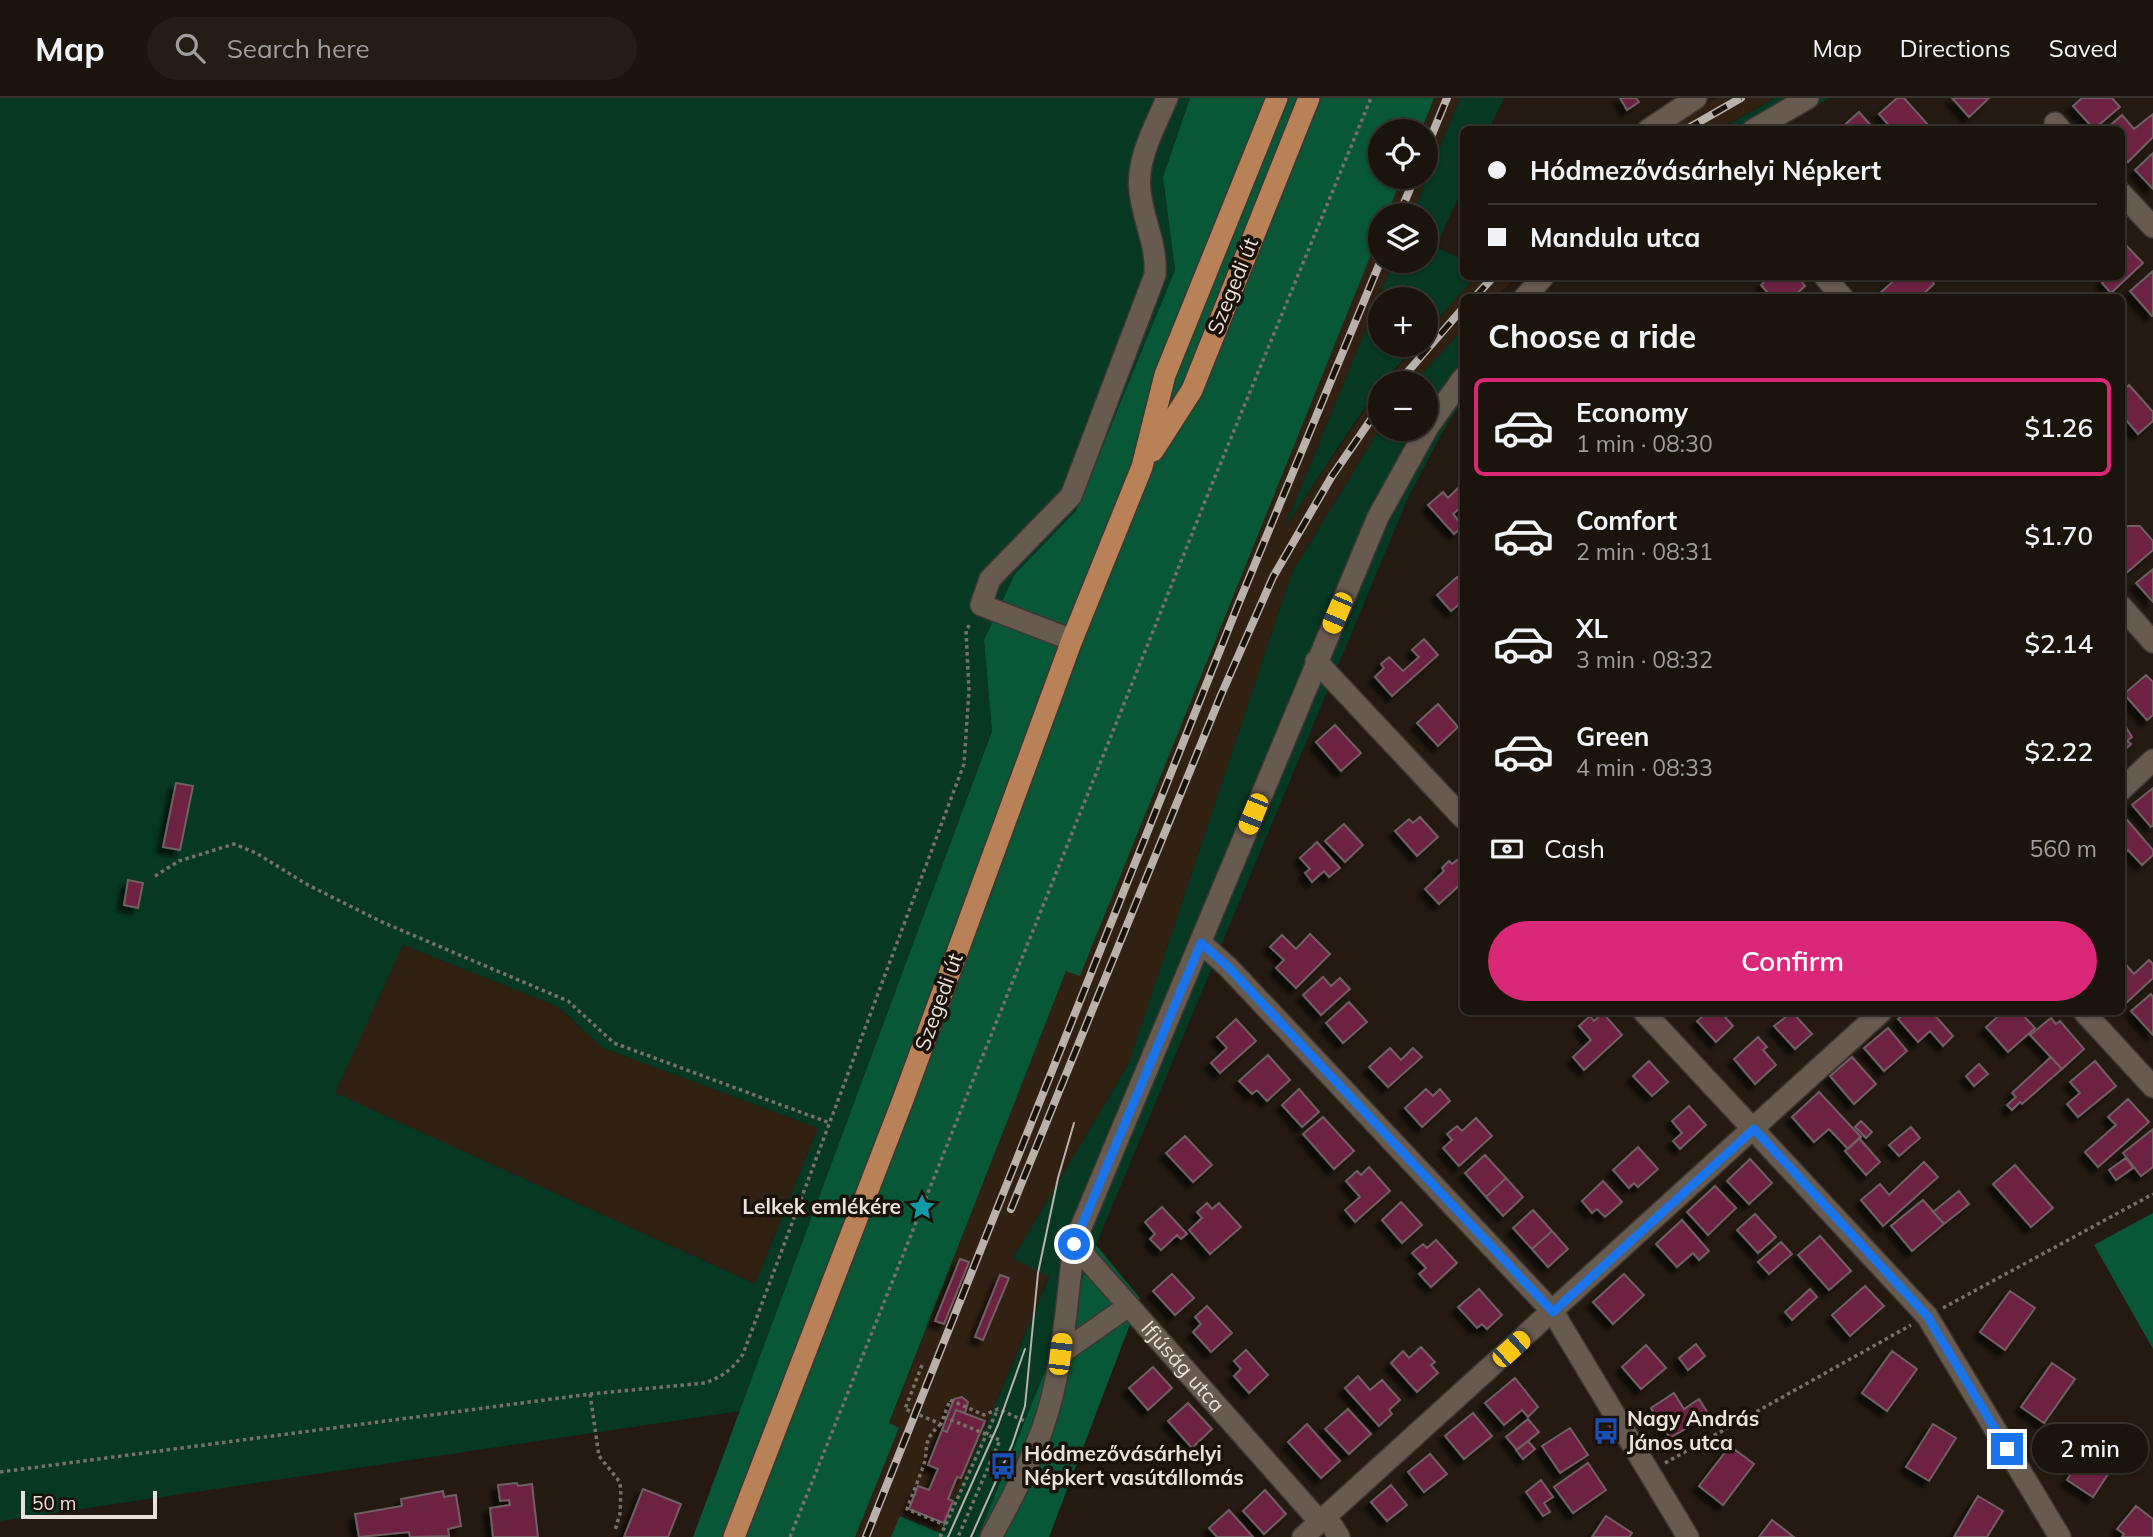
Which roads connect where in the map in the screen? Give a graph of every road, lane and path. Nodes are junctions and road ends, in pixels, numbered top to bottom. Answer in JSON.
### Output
{"nodes":[{"id":1,"x":1167,"y":98,"type":"edge"},
{"id":2,"x":1277,"y":98,"type":"edge"},
{"id":3,"x":1309,"y":98,"type":"edge"},
{"id":4,"x":1371,"y":98,"type":"edge"},
{"id":5,"x":1696,"y":98,"type":"edge"},
{"id":6,"x":1808,"y":98,"type":"edge"},
{"id":7,"x":1654,"y":126,"type":"edge"},
{"id":8,"x":1760,"y":126,"type":"edge"},
{"id":9,"x":2125,"y":197,"type":"edge"},
{"id":10,"x":2153,"y":227,"type":"edge"},
{"id":11,"x":1540,"y":280,"type":"edge"},
{"id":12,"x":1827,"y":280,"type":"edge"},
{"id":13,"x":1528,"y":294,"type":"edge"},
{"id":14,"x":1840,"y":294,"type":"edge"},
{"id":15,"x":1460,"y":382,"type":"edge"},
{"id":16,"x":1142,"y":467,"type":"junction"},
{"id":17,"x":981,"y":605,"type":"junction"},
{"id":18,"x":2125,"y":610,"type":"edge"},
{"id":19,"x":1072,"y":640,"type":"junction"},
{"id":20,"x":2153,"y":642,"type":"edge"},
{"id":21,"x":1316,"y":661,"type":"junction"},
{"id":22,"x":2153,"y":760,"type":"edge"},
{"id":23,"x":2125,"y":786,"type":"edge"},
{"id":24,"x":1460,"y":815,"type":"edge"},
{"id":25,"x":155,"y":876,"type":"dead end"},
{"id":26,"x":1201,"y":943,"type":"junction"},
{"id":27,"x":1647,"y":1015,"type":"edge"},
{"id":28,"x":1878,"y":1015,"type":"edge"},
{"id":29,"x":2087,"y":1015,"type":"edge"},
{"id":30,"x":2153,"y":1087,"type":"edge"},
{"id":31,"x":830,"y":1123,"type":"junction"},
{"id":32,"x":1754,"y":1129,"type":"junction"},
{"id":33,"x":2153,"y":1194,"type":"edge"},
{"id":34,"x":1074,"y":1244,"type":"junction"},
{"id":35,"x":1127,"y":1307,"type":"junction"},
{"id":36,"x":1553,"y":1312,"type":"junction"},
{"id":37,"x":1927,"y":1316,"type":"junction"},
{"id":38,"x":1060,"y":1354,"type":"junction"},
{"id":39,"x":922,"y":1365,"type":"dead end"},
{"id":40,"x":590,"y":1394,"type":"junction"},
{"id":41,"x":998,"y":1409,"type":"junction"},
{"id":42,"x":937,"y":1412,"type":"dead end"},
{"id":43,"x":944,"y":1417,"type":"junction"},
{"id":44,"x":933,"y":1421,"type":"junction"},
{"id":45,"x":941,"y":1423,"type":"junction"},
{"id":46,"x":1042,"y":1429,"type":"junction"},
{"id":47,"x":987,"y":1434,"type":"junction"},
{"id":48,"x":0,"y":1472,"type":"edge"},
{"id":49,"x":1650,"y":1472,"type":"junction"},
{"id":50,"x":1323,"y":1519,"type":"junction"},
{"id":51,"x":945,"y":1525,"type":"dead end"},
{"id":52,"x":615,"y":1530,"type":"dead end"},
{"id":53,"x":734,"y":1537,"type":"edge"},
{"id":54,"x":790,"y":1537,"type":"edge"},
{"id":55,"x":940,"y":1537,"type":"edge"},
{"id":56,"x":958,"y":1537,"type":"edge"},
{"id":57,"x":990,"y":1537,"type":"edge"},
{"id":58,"x":1303,"y":1537,"type":"edge"},
{"id":59,"x":1339,"y":1537,"type":"edge"},
{"id":60,"x":1688,"y":1537,"type":"edge"},
{"id":61,"x":2060,"y":1537,"type":"edge"}],
"edges":[{"from":1,"to":17,"type":"street"},
{"from":2,"to":16,"type":"main road","name":"Szegedi út"},
{"from":3,"to":16,"type":"main road","name":"Szegedi út"},
{"from":4,"to":54,"type":"path"},
{"from":5,"to":7,"type":"street"},
{"from":6,"to":8,"type":"street"},
{"from":9,"to":10,"type":"street"},
{"from":11,"to":13,"type":"street"},
{"from":12,"to":14,"type":"street"},
{"from":15,"to":21,"type":"street"},
{"from":16,"to":19,"type":"main road","name":"Szegedi út"},
{"from":17,"to":19,"type":"street"},
{"from":17,"to":31,"type":"path"},
{"from":18,"to":20,"type":"street"},
{"from":19,"to":53,"type":"main road","name":"Szegedi út"},
{"from":21,"to":24,"type":"street"},
{"from":21,"to":26,"type":"street"},
{"from":22,"to":23,"type":"street"},
{"from":25,"to":31,"type":"path"},
{"from":26,"to":34,"type":"street"},
{"from":26,"to":36,"type":"street"},
{"from":27,"to":32,"type":"street"},
{"from":28,"to":32,"type":"street"},
{"from":29,"to":30,"type":"street"},
{"from":31,"to":40,"type":"path"},
{"from":32,"to":36,"type":"street"},
{"from":32,"to":37,"type":"street"},
{"from":33,"to":37,"type":"path"},
{"from":34,"to":35,"type":"street","name":"Ifjúság utca"},
{"from":34,"to":38,"type":"street"},
{"from":35,"to":38,"type":"street"},
{"from":35,"to":50,"type":"street","name":"Ifjúság utca"},
{"from":36,"to":49,"type":"street"},
{"from":36,"to":50,"type":"street"},
{"from":37,"to":49,"type":"path"},
{"from":37,"to":61,"type":"street"},
{"from":38,"to":46,"type":"street"},
{"from":39,"to":44,"type":"path"},
{"from":40,"to":48,"type":"path"},
{"from":40,"to":52,"type":"path"},
{"from":41,"to":43,"type":"path"},
{"from":41,"to":46,"type":"path"},
{"from":41,"to":47,"type":"path"},
{"from":42,"to":44,"type":"path"},
{"from":43,"to":45,"type":"path"},
{"from":43,"to":47,"type":"path"},
{"from":44,"to":45,"type":"path"},
{"from":45,"to":51,"type":"path"},
{"from":46,"to":57,"type":"street"},
{"from":47,"to":55,"type":"path"},
{"from":47,"to":56,"type":"path"},
{"from":49,"to":60,"type":"street"},
{"from":50,"to":58,"type":"street"},
{"from":50,"to":59,"type":"street","name":"Ifjúság utca"}]}
